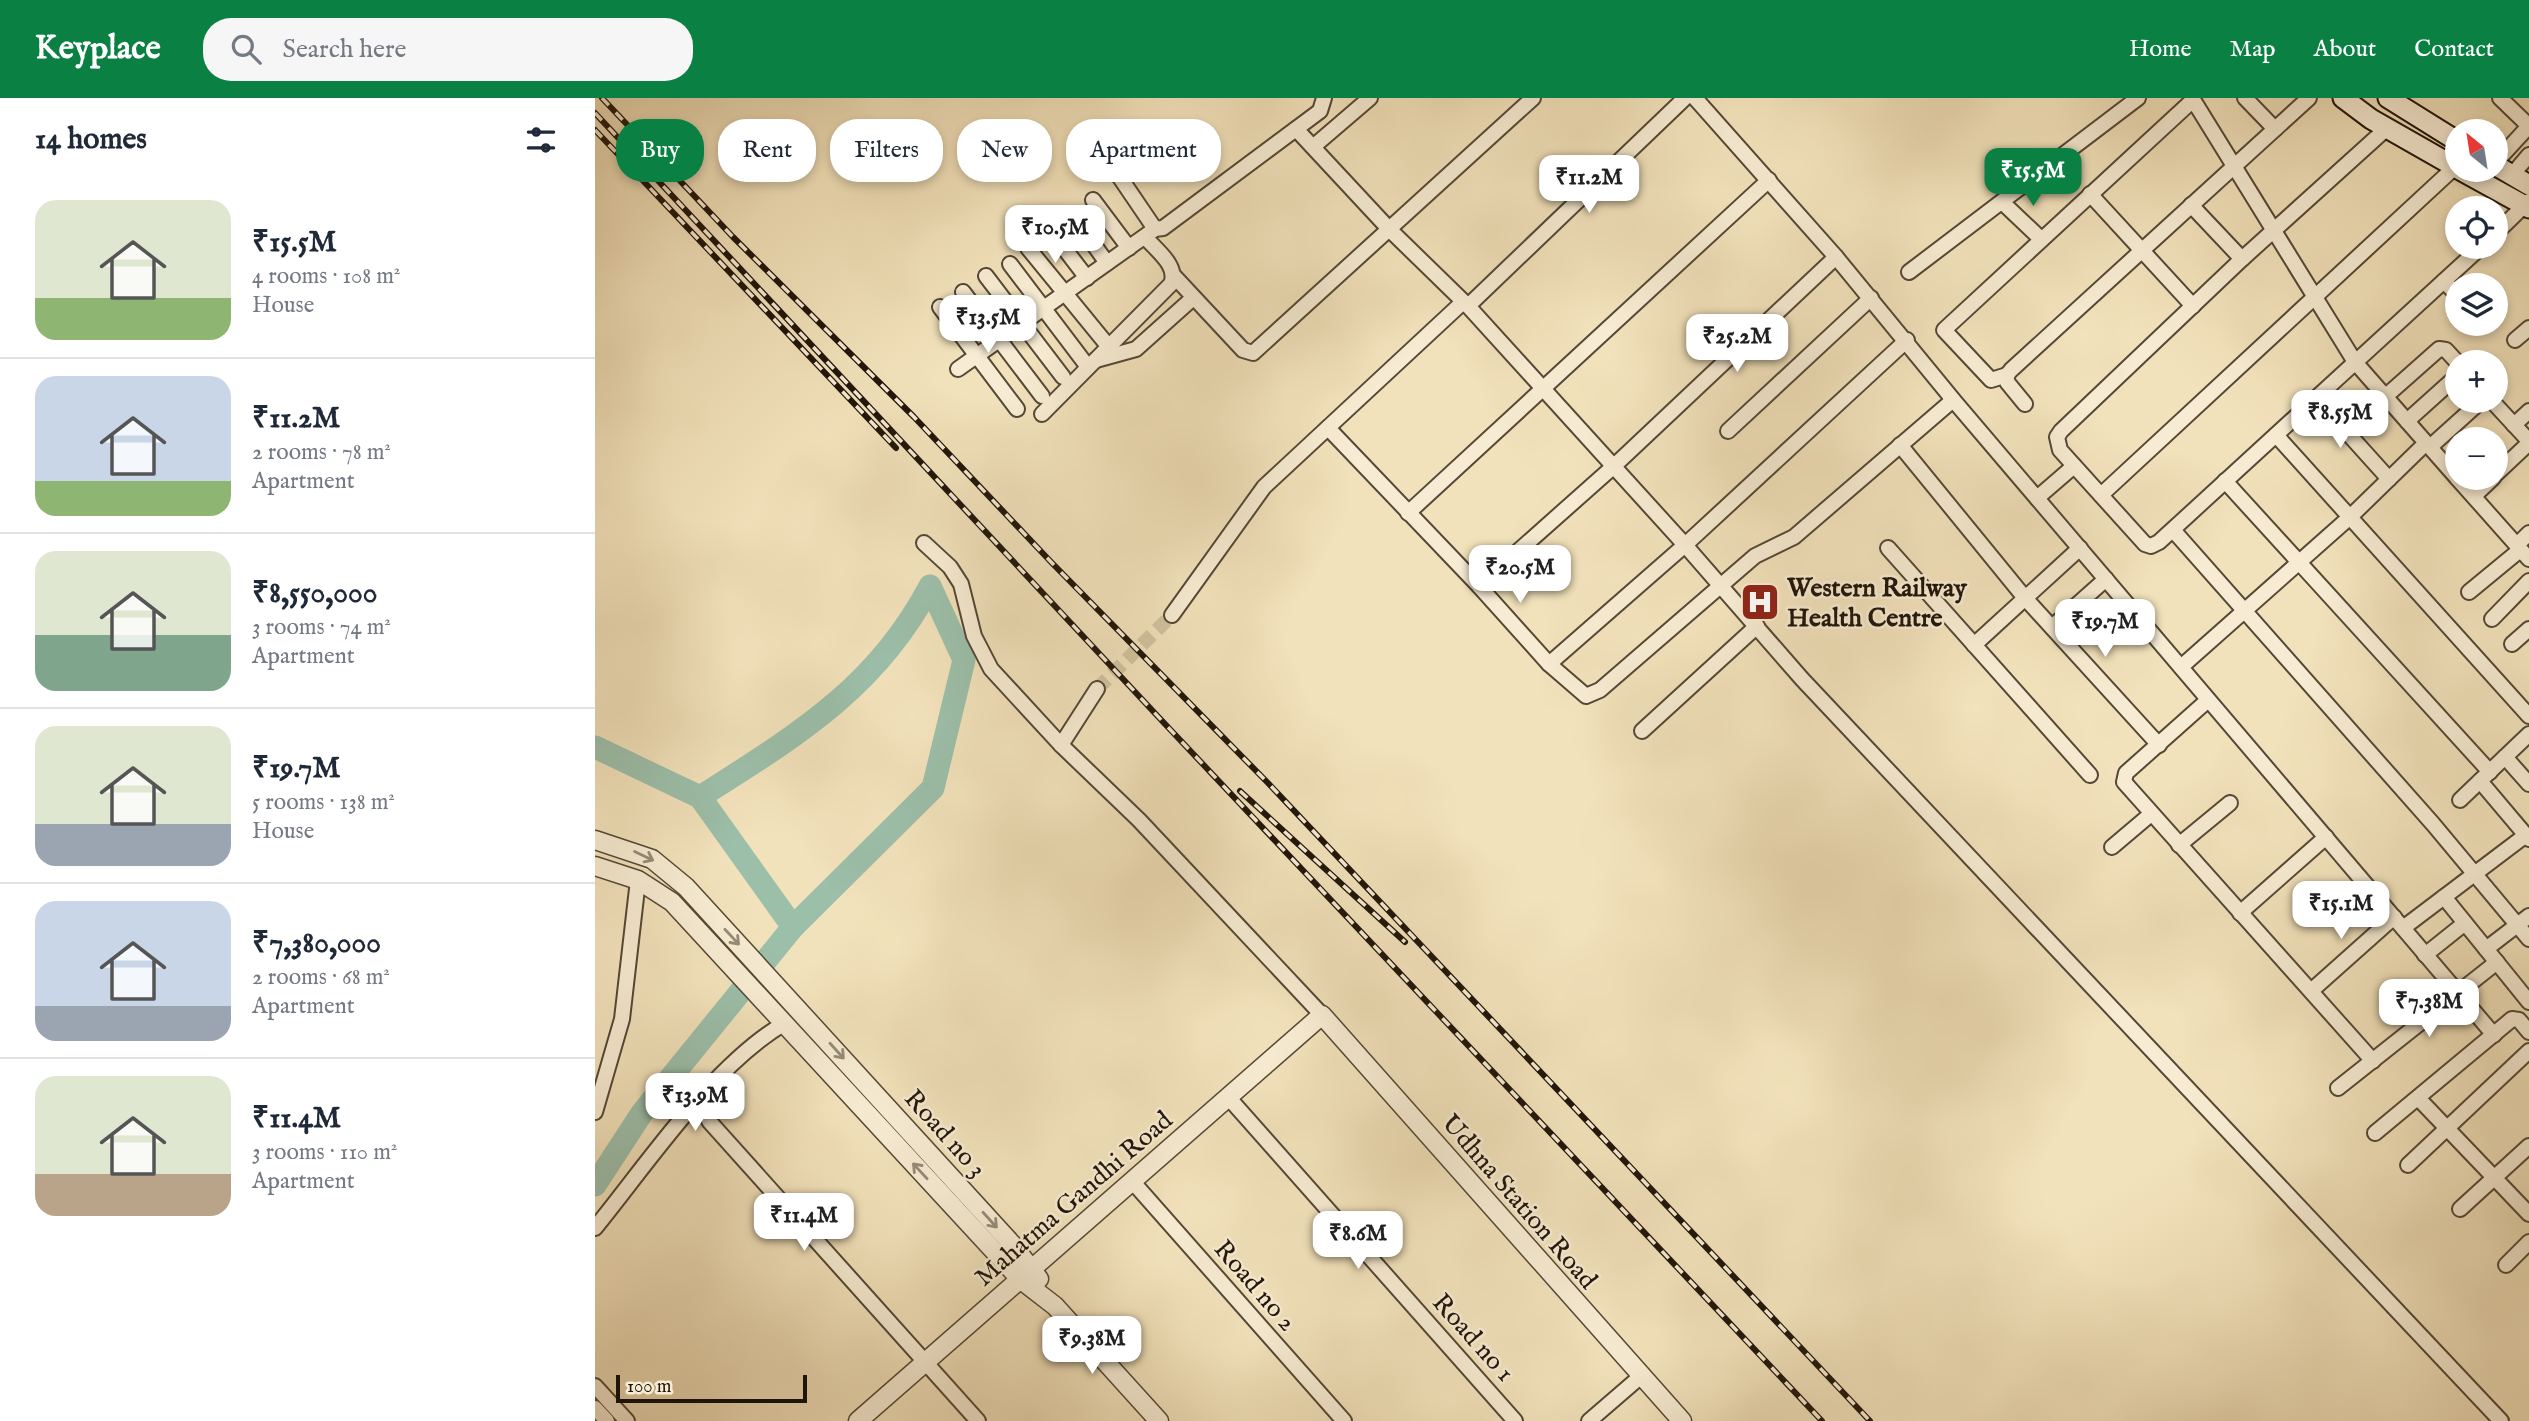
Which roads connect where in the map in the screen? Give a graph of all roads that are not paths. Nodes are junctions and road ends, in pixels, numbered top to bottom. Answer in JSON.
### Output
{"nodes":[{"id":1,"x":1324,"y":98,"type":"edge"},
{"id":2,"x":1370,"y":98,"type":"edge"},
{"id":3,"x":1533,"y":98,"type":"edge"},
{"id":4,"x":1685,"y":98,"type":"edge"},
{"id":5,"x":1696,"y":98,"type":"edge"},
{"id":6,"x":2137,"y":98,"type":"edge"},
{"id":7,"x":2309,"y":98,"type":"edge"},
{"id":8,"x":2343,"y":98,"type":"edge"},
{"id":9,"x":2388,"y":98,"type":"edge"},
{"id":10,"x":2500,"y":98,"type":"edge"},
{"id":11,"x":2193,"y":99,"type":"edge"},
{"id":12,"x":2250,"y":100,"type":"edge"},
{"id":13,"x":2387,"y":128,"type":"junction"},
{"id":14,"x":1296,"y":129,"type":"junction"},
{"id":15,"x":2275,"y":129,"type":"junction"},
{"id":16,"x":2445,"y":134,"type":"edge"},
{"id":17,"x":1314,"y":146,"type":"junction"},
{"id":18,"x":2529,"y":155,"type":"edge"},
{"id":19,"x":2445,"y":161,"type":"edge"},
{"id":20,"x":2235,"y":164,"type":"junction"},
{"id":21,"x":2508,"y":172,"type":"edge"},
{"id":22,"x":2445,"y":179,"type":"edge"},
{"id":23,"x":1769,"y":180,"type":"junction"},
{"id":24,"x":1122,"y":182,"type":"edge"},
{"id":25,"x":2484,"y":182,"type":"edge"},
{"id":26,"x":2090,"y":194,"type":"junction"},
{"id":27,"x":1093,"y":200,"type":"dead end"},
{"id":28,"x":2001,"y":202,"type":"junction"},
{"id":29,"x":2191,"y":205,"type":"junction"},
{"id":30,"x":2528,"y":205,"type":"edge"},
{"id":31,"x":1074,"y":217,"type":"dead end"},
{"id":32,"x":2508,"y":223,"type":"edge"},
{"id":33,"x":2274,"y":229,"type":"junction"},
{"id":34,"x":1390,"y":230,"type":"junction"},
{"id":35,"x":1051,"y":231,"type":"dead end"},
{"id":36,"x":1150,"y":233,"type":"junction"},
{"id":37,"x":2041,"y":239,"type":"junction"},
{"id":38,"x":1028,"y":248,"type":"dead end"},
{"id":39,"x":1129,"y":248,"type":"junction"},
{"id":40,"x":2141,"y":251,"type":"junction"},
{"id":41,"x":1836,"y":257,"type":"junction"},
{"id":42,"x":2242,"y":259,"type":"junction"},
{"id":43,"x":2468,"y":259,"type":"edge"},
{"id":44,"x":1107,"y":263,"type":"junction"},
{"id":45,"x":1010,"y":264,"type":"dead end"},
{"id":46,"x":1909,"y":272,"type":"dead end"},
{"id":47,"x":986,"y":276,"type":"dead end"},
{"id":48,"x":1174,"y":276,"type":"junction"},
{"id":49,"x":1087,"y":278,"type":"junction"},
{"id":50,"x":2444,"y":281,"type":"joint"},
{"id":51,"x":963,"y":292,"type":"dead end"},
{"id":52,"x":1066,"y":293,"type":"junction"},
{"id":53,"x":2315,"y":297,"type":"junction"},
{"id":54,"x":1193,"y":298,"type":"junction"},
{"id":55,"x":1871,"y":298,"type":"junction"},
{"id":56,"x":1465,"y":304,"type":"junction"},
{"id":57,"x":2193,"y":306,"type":"junction"},
{"id":58,"x":940,"y":307,"type":"dead end"},
{"id":59,"x":1044,"y":308,"type":"junction"},
{"id":60,"x":1022,"y":324,"type":"junction"},
{"id":61,"x":2529,"y":328,"type":"edge"},
{"id":62,"x":999,"y":340,"type":"junction"},
{"id":63,"x":1907,"y":340,"type":"junction"},
{"id":64,"x":2515,"y":340,"type":"dead end"},
{"id":65,"x":1109,"y":347,"type":"junction"},
{"id":66,"x":2446,"y":350,"type":"edge"},
{"id":67,"x":977,"y":356,"type":"junction"},
{"id":68,"x":2355,"y":362,"type":"junction"},
{"id":69,"x":1092,"y":364,"type":"junction"},
{"id":70,"x":958,"y":369,"type":"dead end"},
{"id":71,"x":2007,"y":376,"type":"junction"},
{"id":72,"x":1063,"y":377,"type":"dead end"},
{"id":73,"x":1542,"y":387,"type":"junction"},
{"id":74,"x":2445,"y":387,"type":"edge"},
{"id":75,"x":1042,"y":396,"type":"dead end"},
{"id":76,"x":2386,"y":396,"type":"junction"},
{"id":77,"x":2316,"y":398,"type":"junction"},
{"id":78,"x":1953,"y":400,"type":"junction"},
{"id":79,"x":2025,"y":404,"type":"dead end"},
{"id":80,"x":1017,"y":409,"type":"dead end"},
{"id":81,"x":2529,"y":411,"type":"edge"},
{"id":82,"x":2467,"y":413,"type":"edge"},
{"id":83,"x":2503,"y":413,"type":"edge"},
{"id":84,"x":1042,"y":414,"type":"dead end"},
{"id":85,"x":2407,"y":421,"type":"junction"},
{"id":86,"x":2514,"y":425,"type":"junction"},
{"id":87,"x":1328,"y":428,"type":"junction"},
{"id":88,"x":1728,"y":431,"type":"dead end"},
{"id":89,"x":2276,"y":435,"type":"junction"},
{"id":90,"x":2529,"y":442,"type":"edge"},
{"id":91,"x":1900,"y":445,"type":"junction"},
{"id":92,"x":2428,"y":445,"type":"junction"},
{"id":93,"x":2508,"y":462,"type":"edge"},
{"id":94,"x":2445,"y":464,"type":"edge"},
{"id":95,"x":1614,"y":466,"type":"junction"},
{"id":96,"x":2074,"y":466,"type":"junction"},
{"id":97,"x":2389,"y":478,"type":"junction"},
{"id":98,"x":2225,"y":481,"type":"junction"},
{"id":99,"x":2468,"y":490,"type":"edge"},
{"id":100,"x":2480,"y":490,"type":"edge"},
{"id":101,"x":2101,"y":495,"type":"junction"},
{"id":102,"x":2474,"y":496,"type":"junction"},
{"id":103,"x":2037,"y":498,"type":"junction"},
{"id":104,"x":1408,"y":513,"type":"junction"},
{"id":105,"x":2350,"y":517,"type":"junction"},
{"id":106,"x":2173,"y":530,"type":"junction"},
{"id":107,"x":2529,"y":533,"type":"edge"},
{"id":108,"x":924,"y":543,"type":"dead end"},
{"id":109,"x":1685,"y":545,"type":"junction"},
{"id":110,"x":1888,"y":548,"type":"dead end"},
{"id":111,"x":2080,"y":548,"type":"junction"},
{"id":112,"x":2522,"y":551,"type":"edge"},
{"id":113,"x":2299,"y":562,"type":"junction"},
{"id":114,"x":2106,"y":579,"type":"junction"},
{"id":115,"x":2529,"y":582,"type":"edge"},
{"id":116,"x":1721,"y":585,"type":"junction"},
{"id":117,"x":1479,"y":586,"type":"junction"},
{"id":118,"x":2469,"y":592,"type":"dead end"},
{"id":119,"x":2025,"y":598,"type":"junction"},
{"id":120,"x":2244,"y":610,"type":"junction"},
{"id":121,"x":1172,"y":615,"type":"tunnel mouth"},
{"id":122,"x":2492,"y":619,"type":"dead end"},
{"id":123,"x":1758,"y":626,"type":"junction"},
{"id":124,"x":2052,"y":627,"type":"junction"},
{"id":125,"x":2529,"y":629,"type":"edge"},
{"id":126,"x":1974,"y":645,"type":"junction"},
{"id":127,"x":2512,"y":645,"type":"dead end"},
{"id":128,"x":1549,"y":664,"type":"junction"},
{"id":129,"x":2181,"y":667,"type":"junction"},
{"id":130,"x":1097,"y":689,"type":"tunnel mouth"},
{"id":131,"x":2209,"y":700,"type":"junction"},
{"id":132,"x":2529,"y":716,"type":"edge"},
{"id":133,"x":1642,"y":731,"type":"dead end"},
{"id":134,"x":2529,"y":734,"type":"edge"},
{"id":135,"x":1061,"y":745,"type":"junction"},
{"id":136,"x":2159,"y":745,"type":"junction"},
{"id":137,"x":2505,"y":757,"type":"junction"},
{"id":138,"x":2090,"y":775,"type":"dead end"},
{"id":139,"x":2485,"y":776,"type":"junction"},
{"id":140,"x":2529,"y":785,"type":"edge"},
{"id":141,"x":2460,"y":800,"type":"dead end"},
{"id":142,"x":2229,"y":803,"type":"dead end"},
{"id":143,"x":2151,"y":814,"type":"junction"},
{"id":144,"x":2326,"y":837,"type":"junction"},
{"id":145,"x":2527,"y":837,"type":"edge"},
{"id":146,"x":595,"y":839,"type":"edge"},
{"id":147,"x":2179,"y":845,"type":"junction"},
{"id":148,"x":2112,"y":847,"type":"dead end"},
{"id":149,"x":595,"y":866,"type":"edge"},
{"id":150,"x":2475,"y":874,"type":"junction"},
{"id":151,"x":638,"y":880,"type":"junction"},
{"id":152,"x":2444,"y":897,"type":"junction"},
{"id":153,"x":2240,"y":912,"type":"junction"},
{"id":154,"x":2523,"y":920,"type":"edge"},
{"id":155,"x":2399,"y":923,"type":"junction"},
{"id":156,"x":2465,"y":923,"type":"junction"},
{"id":157,"x":2529,"y":939,"type":"edge"},
{"id":158,"x":2486,"y":948,"type":"junction"},
{"id":159,"x":2425,"y":955,"type":"junction"},
{"id":160,"x":2497,"y":962,"type":"junction"},
{"id":161,"x":2311,"y":991,"type":"junction"},
{"id":162,"x":2458,"y":994,"type":"junction"},
{"id":163,"x":2529,"y":1004,"type":"edge"},
{"id":164,"x":1322,"y":1015,"type":"junction"},
{"id":165,"x":2516,"y":1018,"type":"junction"},
{"id":166,"x":781,"y":1019,"type":"junction"},
{"id":167,"x":2529,"y":1032,"type":"edge"},
{"id":168,"x":2494,"y":1035,"type":"junction"},
{"id":169,"x":2529,"y":1051,"type":"edge"},
{"id":170,"x":2373,"y":1060,"type":"junction"},
{"id":171,"x":2338,"y":1088,"type":"dead end"},
{"id":172,"x":1228,"y":1097,"type":"junction"},
{"id":173,"x":2418,"y":1098,"type":"junction"},
{"id":174,"x":595,"y":1112,"type":"edge"},
{"id":175,"x":709,"y":1121,"type":"dead end"},
{"id":176,"x":2447,"y":1128,"type":"junction"},
{"id":177,"x":2375,"y":1133,"type":"dead end"},
{"id":178,"x":2529,"y":1146,"type":"edge"},
{"id":179,"x":2408,"y":1165,"type":"dead end"},
{"id":180,"x":2494,"y":1177,"type":"junction"},
{"id":181,"x":1132,"y":1181,"type":"junction"},
{"id":182,"x":2460,"y":1209,"type":"dead end"},
{"id":183,"x":2529,"y":1214,"type":"edge"},
{"id":184,"x":595,"y":1228,"type":"edge"},
{"id":185,"x":2529,"y":1242,"type":"edge"},
{"id":186,"x":2506,"y":1265,"type":"dead end"},
{"id":187,"x":1026,"y":1274,"type":"junction"},
{"id":188,"x":925,"y":1362,"type":"junction"},
{"id":189,"x":1640,"y":1377,"type":"junction"},
{"id":190,"x":595,"y":1386,"type":"edge"},
{"id":191,"x":595,"y":1408,"type":"edge"},
{"id":192,"x":607,"y":1421,"type":"edge"},
{"id":193,"x":627,"y":1421,"type":"edge"},
{"id":194,"x":858,"y":1421,"type":"edge"},
{"id":195,"x":978,"y":1421,"type":"edge"},
{"id":196,"x":1159,"y":1421,"type":"edge"},
{"id":197,"x":1344,"y":1421,"type":"edge"},
{"id":198,"x":1515,"y":1421,"type":"edge"},
{"id":199,"x":1589,"y":1421,"type":"edge"},
{"id":200,"x":1682,"y":1421,"type":"edge"},
{"id":201,"x":2501,"y":1421,"type":"edge"}],
"edges":[{"from":1,"to":14,"type":"street"},
{"from":2,"to":17,"type":"street"},
{"from":3,"to":34,"type":"street"},
{"from":4,"to":56,"type":"street"},
{"from":5,"to":23,"type":"street"},
{"from":6,"to":28,"type":"street"},
{"from":7,"to":15,"type":"street"},
{"from":8,"to":13,"type":"main road"},
{"from":9,"to":16,"type":"main road"},
{"from":10,"to":21,"type":"street"},
{"from":11,"to":20,"type":"street"},
{"from":11,"to":26,"type":"street"},
{"from":12,"to":15,"type":"street"},
{"from":13,"to":19,"type":"main road"},
{"from":13,"to":33,"type":"street"},
{"from":14,"to":17,"type":"street"},
{"from":14,"to":36,"type":"street"},
{"from":15,"to":20,"type":"street"},
{"from":17,"to":34,"type":"street"},
{"from":18,"to":21,"type":"street"},
{"from":20,"to":29,"type":"street"},
{"from":20,"to":33,"type":"street"},
{"from":22,"to":53,"type":"street"},
{"from":23,"to":41,"type":"street"},
{"from":23,"to":73,"type":"street"},
{"from":24,"to":36,"type":"street"},
{"from":25,"to":30,"type":"main road"},
{"from":26,"to":37,"type":"street"},
{"from":26,"to":40,"type":"street"},
{"from":27,"to":39,"type":"street"},
{"from":28,"to":37,"type":"street"},
{"from":28,"to":46,"type":"street"},
{"from":29,"to":40,"type":"street"},
{"from":29,"to":42,"type":"street"},
{"from":30,"to":32,"type":"street"},
{"from":31,"to":44,"type":"street"},
{"from":33,"to":42,"type":"street"},
{"from":33,"to":53,"type":"street"},
{"from":34,"to":54,"type":"street"},
{"from":34,"to":56,"type":"street"},
{"from":35,"to":49,"type":"street"},
{"from":36,"to":39,"type":"street"},
{"from":36,"to":48,"type":"street"},
{"from":37,"to":71,"type":"street"},
{"from":38,"to":52,"type":"street"},
{"from":39,"to":44,"type":"street"},
{"from":40,"to":57,"type":"street"},
{"from":40,"to":71,"type":"street"},
{"from":41,"to":55,"type":"street"},
{"from":41,"to":95,"type":"street"},
{"from":42,"to":57,"type":"street"},
{"from":43,"to":50,"type":"street"},
{"from":44,"to":49,"type":"street"},
{"from":45,"to":59,"type":"street"},
{"from":47,"to":60,"type":"street"},
{"from":48,"to":54,"type":"street"},
{"from":48,"to":65,"type":"street"},
{"from":49,"to":52,"type":"street"},
{"from":50,"to":68,"type":"street"},
{"from":51,"to":62,"type":"street"},
{"from":52,"to":59,"type":"street"},
{"from":52,"to":65,"type":"street"},
{"from":53,"to":68,"type":"street"},
{"from":53,"to":101,"type":"street"},
{"from":54,"to":69,"type":"street"},
{"from":55,"to":63,"type":"street"},
{"from":55,"to":88,"type":"street"},
{"from":56,"to":73,"type":"street"},
{"from":56,"to":87,"type":"street"},
{"from":57,"to":96,"type":"street"},
{"from":58,"to":67,"type":"street"},
{"from":59,"to":60,"type":"street"},
{"from":59,"to":69,"type":"street"},
{"from":60,"to":62,"type":"street"},
{"from":60,"to":72,"type":"street"},
{"from":61,"to":64,"type":"street"},
{"from":62,"to":67,"type":"street"},
{"from":62,"to":75,"type":"street"},
{"from":63,"to":78,"type":"street"},
{"from":63,"to":109,"type":"street"},
{"from":65,"to":69,"type":"street"},
{"from":66,"to":76,"type":"street"},
{"from":67,"to":70,"type":"street"},
{"from":67,"to":80,"type":"street"},
{"from":68,"to":76,"type":"street"},
{"from":68,"to":77,"type":"street"},
{"from":69,"to":84,"type":"street"},
{"from":71,"to":79,"type":"street"},
{"from":73,"to":95,"type":"street"},
{"from":73,"to":104,"type":"street"},
{"from":74,"to":85,"type":"street"},
{"from":76,"to":85,"type":"street"},
{"from":77,"to":89,"type":"street"},
{"from":77,"to":97,"type":"street"},
{"from":78,"to":91,"type":"street"},
{"from":78,"to":103,"type":"street"},
{"from":81,"to":86,"type":"street"},
{"from":82,"to":92,"type":"street"},
{"from":83,"to":86,"type":"street"},
{"from":85,"to":92,"type":"street"},
{"from":86,"to":90,"type":"street"},
{"from":87,"to":104,"type":"street"},
{"from":87,"to":121,"type":"street"},
{"from":89,"to":98,"type":"street"},
{"from":89,"to":105,"type":"street"},
{"from":90,"to":93,"type":"street"},
{"from":91,"to":116,"type":"street"},
{"from":91,"to":119,"type":"street"},
{"from":92,"to":94,"type":"street"},
{"from":92,"to":97,"type":"street"},
{"from":95,"to":109,"type":"street"},
{"from":95,"to":117,"type":"street"},
{"from":96,"to":101,"type":"street"},
{"from":96,"to":103,"type":"street"},
{"from":97,"to":105,"type":"street"},
{"from":98,"to":106,"type":"street"},
{"from":98,"to":113,"type":"street"},
{"from":99,"to":102,"type":"street"},
{"from":100,"to":102,"type":"street"},
{"from":101,"to":106,"type":"street"},
{"from":102,"to":112,"type":"street"},
{"from":103,"to":111,"type":"street"},
{"from":104,"to":117,"type":"street"},
{"from":105,"to":113,"type":"street"},
{"from":105,"to":132,"type":"street"},
{"from":106,"to":120,"type":"street"},
{"from":107,"to":112,"type":"street"},
{"from":108,"to":135,"type":"street"},
{"from":109,"to":116,"type":"street"},
{"from":109,"to":128,"type":"street"},
{"from":110,"to":126,"type":"street"},
{"from":111,"to":114,"type":"street"},
{"from":111,"to":119,"type":"street"},
{"from":112,"to":118,"type":"street"},
{"from":113,"to":120,"type":"street"},
{"from":113,"to":139,"type":"street"},
{"from":114,"to":124,"type":"street"},
{"from":114,"to":129,"type":"street"},
{"from":115,"to":122,"type":"street"},
{"from":116,"to":123,"type":"street"},
{"from":116,"to":128,"type":"street"},
{"from":117,"to":128,"type":"street"},
{"from":119,"to":124,"type":"street"},
{"from":119,"to":126,"type":"street"},
{"from":120,"to":129,"type":"street"},
{"from":120,"to":150,"type":"street"},
{"from":123,"to":133,"type":"street"},
{"from":123,"to":201,"type":"street"},
{"from":124,"to":136,"type":"street"},
{"from":125,"to":127,"type":"street"},
{"from":126,"to":138,"type":"street"},
{"from":129,"to":131,"type":"street"},
{"from":130,"to":135,"type":"street"},
{"from":131,"to":136,"type":"street"},
{"from":131,"to":144,"type":"street"},
{"from":134,"to":137,"type":"street"},
{"from":135,"to":164,"type":"street"},
{"from":136,"to":143,"type":"street"},
{"from":137,"to":139,"type":"street"},
{"from":137,"to":140,"type":"street"},
{"from":139,"to":141,"type":"street"},
{"from":139,"to":145,"type":"street"},
{"from":142,"to":147,"type":"street"},
{"from":143,"to":147,"type":"street"},
{"from":143,"to":148,"type":"street"},
{"from":144,"to":153,"type":"street"},
{"from":144,"to":155,"type":"street"},
{"from":145,"to":150,"type":"street"},
{"from":146,"to":187,"type":"street","name":"Road no 3","one_way":true},
{"from":147,"to":153,"type":"street"},
{"from":149,"to":151,"type":"street","name":"Road no 3"},
{"from":150,"to":152,"type":"street"},
{"from":150,"to":154,"type":"street"},
{"from":151,"to":166,"type":"street","name":"Road no 3"},
{"from":151,"to":174,"type":"street"},
{"from":152,"to":155,"type":"street"},
{"from":152,"to":156,"type":"street"},
{"from":153,"to":161,"type":"street"},
{"from":154,"to":157,"type":"street"},
{"from":154,"to":158,"type":"street"},
{"from":155,"to":159,"type":"street"},
{"from":155,"to":161,"type":"street"},
{"from":156,"to":158,"type":"street"},
{"from":156,"to":159,"type":"street"},
{"from":158,"to":160,"type":"street"},
{"from":159,"to":162,"type":"street"},
{"from":160,"to":162,"type":"street"},
{"from":160,"to":163,"type":"street"},
{"from":161,"to":170,"type":"street"},
{"from":162,"to":168,"type":"street"},
{"from":162,"to":170,"type":"street"},
{"from":163,"to":165,"type":"street"},
{"from":164,"to":172,"type":"street","name":"Mahatma Gandhi Road"},
{"from":164,"to":189,"type":"street","name":"Udhna Station Road"},
{"from":165,"to":167,"type":"street"},
{"from":165,"to":168,"type":"street"},
{"from":166,"to":184,"type":"street"},
{"from":187,"to":166,"type":"street","name":"Road no 3","one_way":true},
{"from":168,"to":173,"type":"street"},
{"from":169,"to":176,"type":"street"},
{"from":170,"to":171,"type":"street"},
{"from":172,"to":181,"type":"street","name":"Mahatma Gandhi Road"},
{"from":172,"to":198,"type":"street","name":"Road no 1"},
{"from":173,"to":176,"type":"street"},
{"from":173,"to":177,"type":"street"},
{"from":175,"to":188,"type":"street"},
{"from":176,"to":179,"type":"street"},
{"from":176,"to":180,"type":"street"},
{"from":178,"to":180,"type":"street"},
{"from":180,"to":182,"type":"street"},
{"from":180,"to":183,"type":"street"},
{"from":181,"to":187,"type":"street","name":"Mahatma Gandhi Road"},
{"from":181,"to":197,"type":"street","name":"Road no 2"},
{"from":185,"to":186,"type":"street"},
{"from":187,"to":188,"type":"street","name":"Mahatma Gandhi Road"},
{"from":187,"to":196,"type":"street","name":"Road no 3"},
{"from":188,"to":194,"type":"street","name":"Mahatma Gandhi Road"},
{"from":188,"to":195,"type":"street"},
{"from":189,"to":199,"type":"street"},
{"from":189,"to":200,"type":"street","name":"Udhna Station Road"},
{"from":190,"to":193,"type":"street"},
{"from":191,"to":192,"type":"street"}]}
